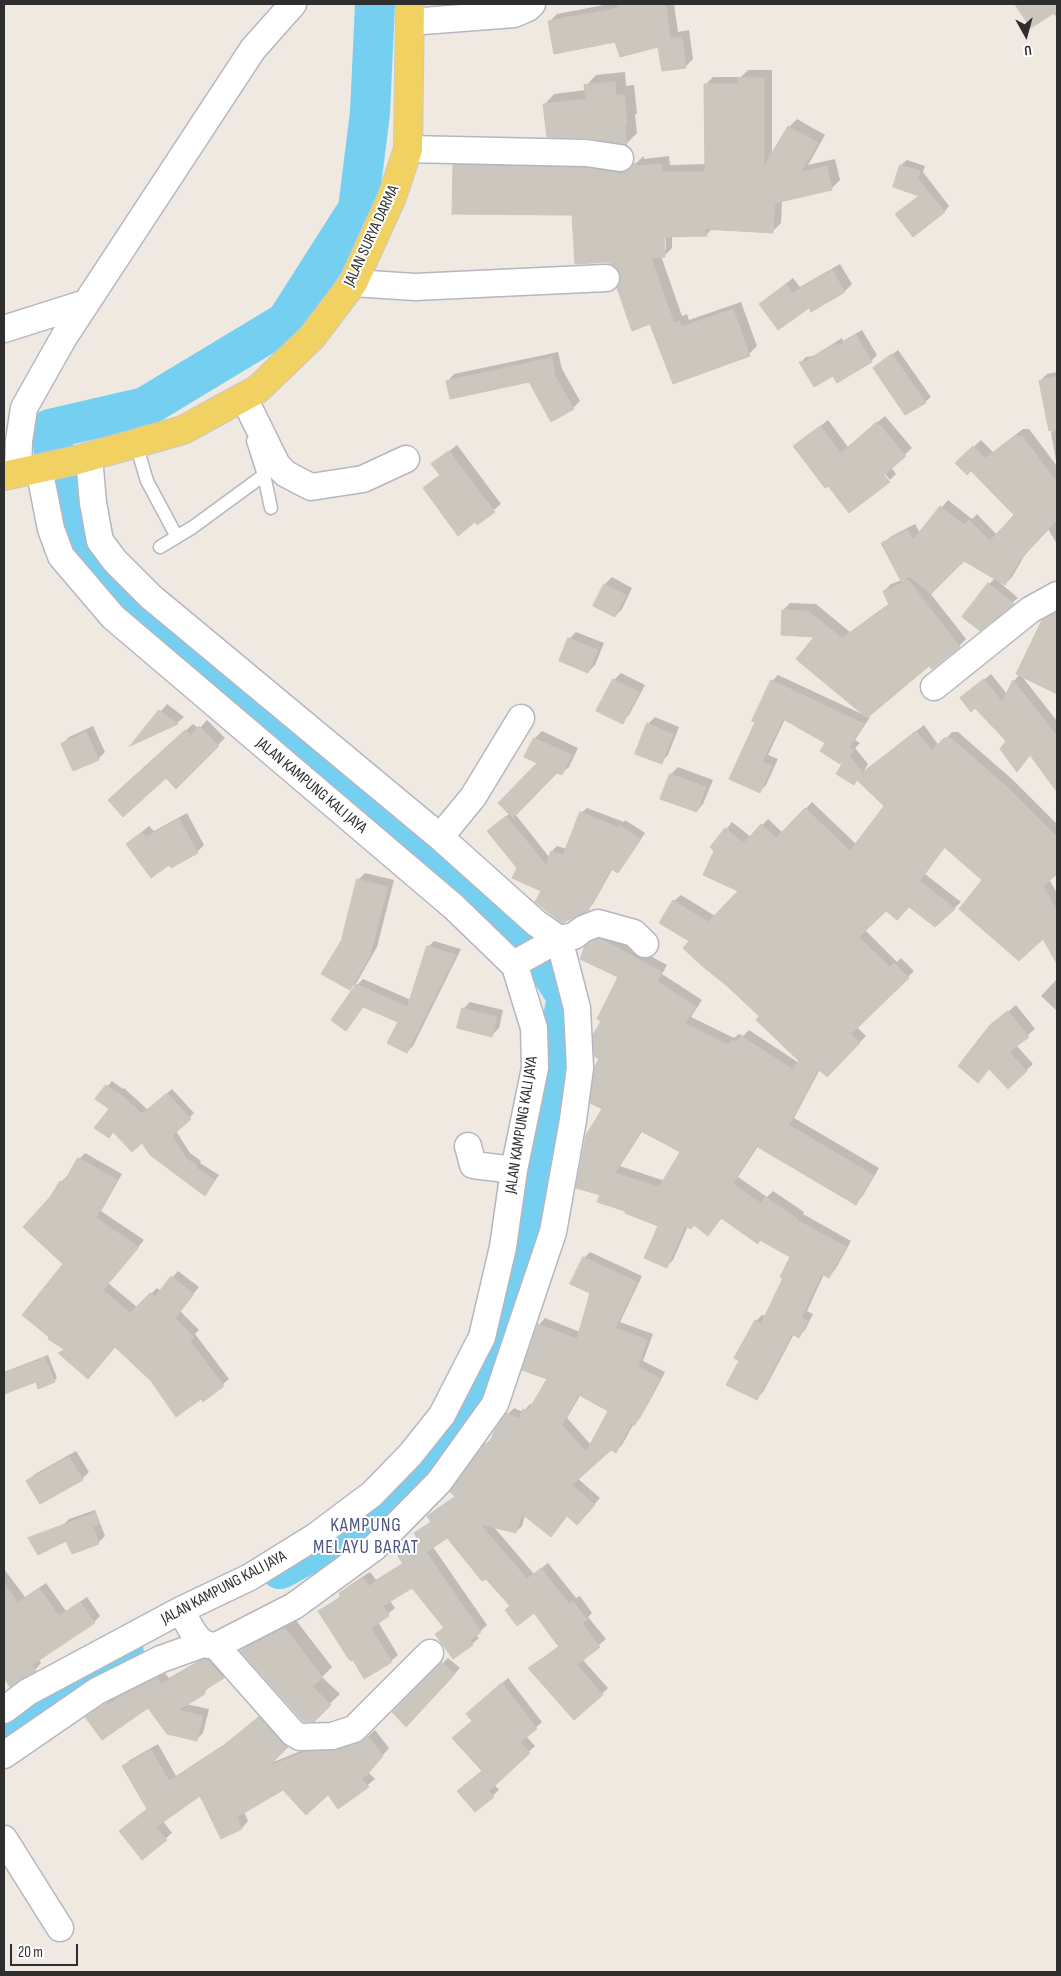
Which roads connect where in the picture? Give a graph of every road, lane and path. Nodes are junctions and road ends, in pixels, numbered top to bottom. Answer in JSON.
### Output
{"nodes":[{"id":1,"x":293,"y":4,"type":"edge"},
{"id":2,"x":532,"y":4,"type":"edge"},
{"id":3,"x":410,"y":13,"type":"edge"},
{"id":4,"x":408,"y":149,"type":"junction"},
{"id":5,"x":620,"y":158,"type":"dead end"},
{"id":6,"x":606,"y":278,"type":"dead end"},
{"id":7,"x":353,"y":283,"type":"junction"},
{"id":8,"x":86,"y":303,"type":"junction"},
{"id":9,"x":4,"y":329,"type":"edge"},
{"id":10,"x":240,"y":401,"type":"junction"},
{"id":11,"x":136,"y":444,"type":"junction"},
{"id":12,"x":83,"y":459,"type":"junction"},
{"id":13,"x":406,"y":459,"type":"dead end"},
{"id":14,"x":28,"y":471,"type":"edge"},
{"id":15,"x":264,"y":475,"type":"junction"},
{"id":16,"x":271,"y":508,"type":"dead end"},
{"id":17,"x":177,"y":537,"type":"junction"},
{"id":18,"x":160,"y":547,"type":"dead end"},
{"id":19,"x":1057,"y":595,"type":"edge"},
{"id":20,"x":934,"y":688,"type":"dead end"},
{"id":21,"x":521,"y":718,"type":"dead end"},
{"id":22,"x":440,"y":837,"type":"junction"},
{"id":23,"x":552,"y":943,"type":"junction"},
{"id":24,"x":645,"y":944,"type":"dead end"},
{"id":25,"x":518,"y":963,"type":"junction"},
{"id":26,"x":468,"y":1146,"type":"dead end"},
{"id":27,"x":514,"y":1170,"type":"junction"},
{"id":28,"x":183,"y":1614,"type":"junction"},
{"id":29,"x":206,"y":1643,"type":"junction"},
{"id":30,"x":430,"y":1652,"type":"dead end"},
{"id":31,"x":4,"y":1710,"type":"edge"},
{"id":32,"x":4,"y":1756,"type":"edge"},
{"id":33,"x":4,"y":1839,"type":"edge"},
{"id":34,"x":60,"y":1928,"type":"dead end"}],
"edges":[{"from":1,"to":8,"type":"street","name":"JALAN KAMPUNG KALI JAYA"},
{"from":2,"to":3,"type":"street"},
{"from":3,"to":4,"type":"main road","name":"JALAN SURYA DARMA"},
{"from":4,"to":5,"type":"street"},
{"from":4,"to":7,"type":"main road","name":"JALAN SURYA DARMA"},
{"from":6,"to":7,"type":"street"},
{"from":7,"to":10,"type":"main road","name":"JALAN SURYA DARMA"},
{"from":8,"to":9,"type":"street"},
{"from":8,"to":14,"type":"street","name":"JALAN KAMPUNG KALI JAYA"},
{"from":10,"to":11,"type":"main road","name":"JALAN SURYA DARMA"},
{"from":10,"to":13,"type":"street"},
{"from":10,"to":15,"type":"lane"},
{"from":11,"to":12,"type":"main road","name":"JALAN SURYA DARMA"},
{"from":11,"to":17,"type":"lane"},
{"from":12,"to":14,"type":"main road","name":"JALAN SURYA DARMA"},
{"from":12,"to":22,"type":"street"},
{"from":14,"to":25,"type":"street","name":"JALAN KAMPUNG KALI JAYA"},
{"from":15,"to":16,"type":"lane"},
{"from":15,"to":17,"type":"lane"},
{"from":17,"to":18,"type":"lane"},
{"from":19,"to":20,"type":"street"},
{"from":21,"to":22,"type":"street"},
{"from":22,"to":23,"type":"street"},
{"from":23,"to":24,"type":"street"},
{"from":23,"to":25,"type":"street"},
{"from":23,"to":29,"type":"street"},
{"from":25,"to":27,"type":"street","name":"JALAN KAMPUNG KALI JAYA"},
{"from":26,"to":27,"type":"street"},
{"from":27,"to":28,"type":"street","name":"JALAN KAMPUNG KALI JAYA"},
{"from":28,"to":29,"type":"street"},
{"from":28,"to":31,"type":"street","name":"JALAN KAMPUNG KALI JAYA"},
{"from":29,"to":30,"type":"street"},
{"from":29,"to":32,"type":"street"},
{"from":33,"to":34,"type":"street"}]}
